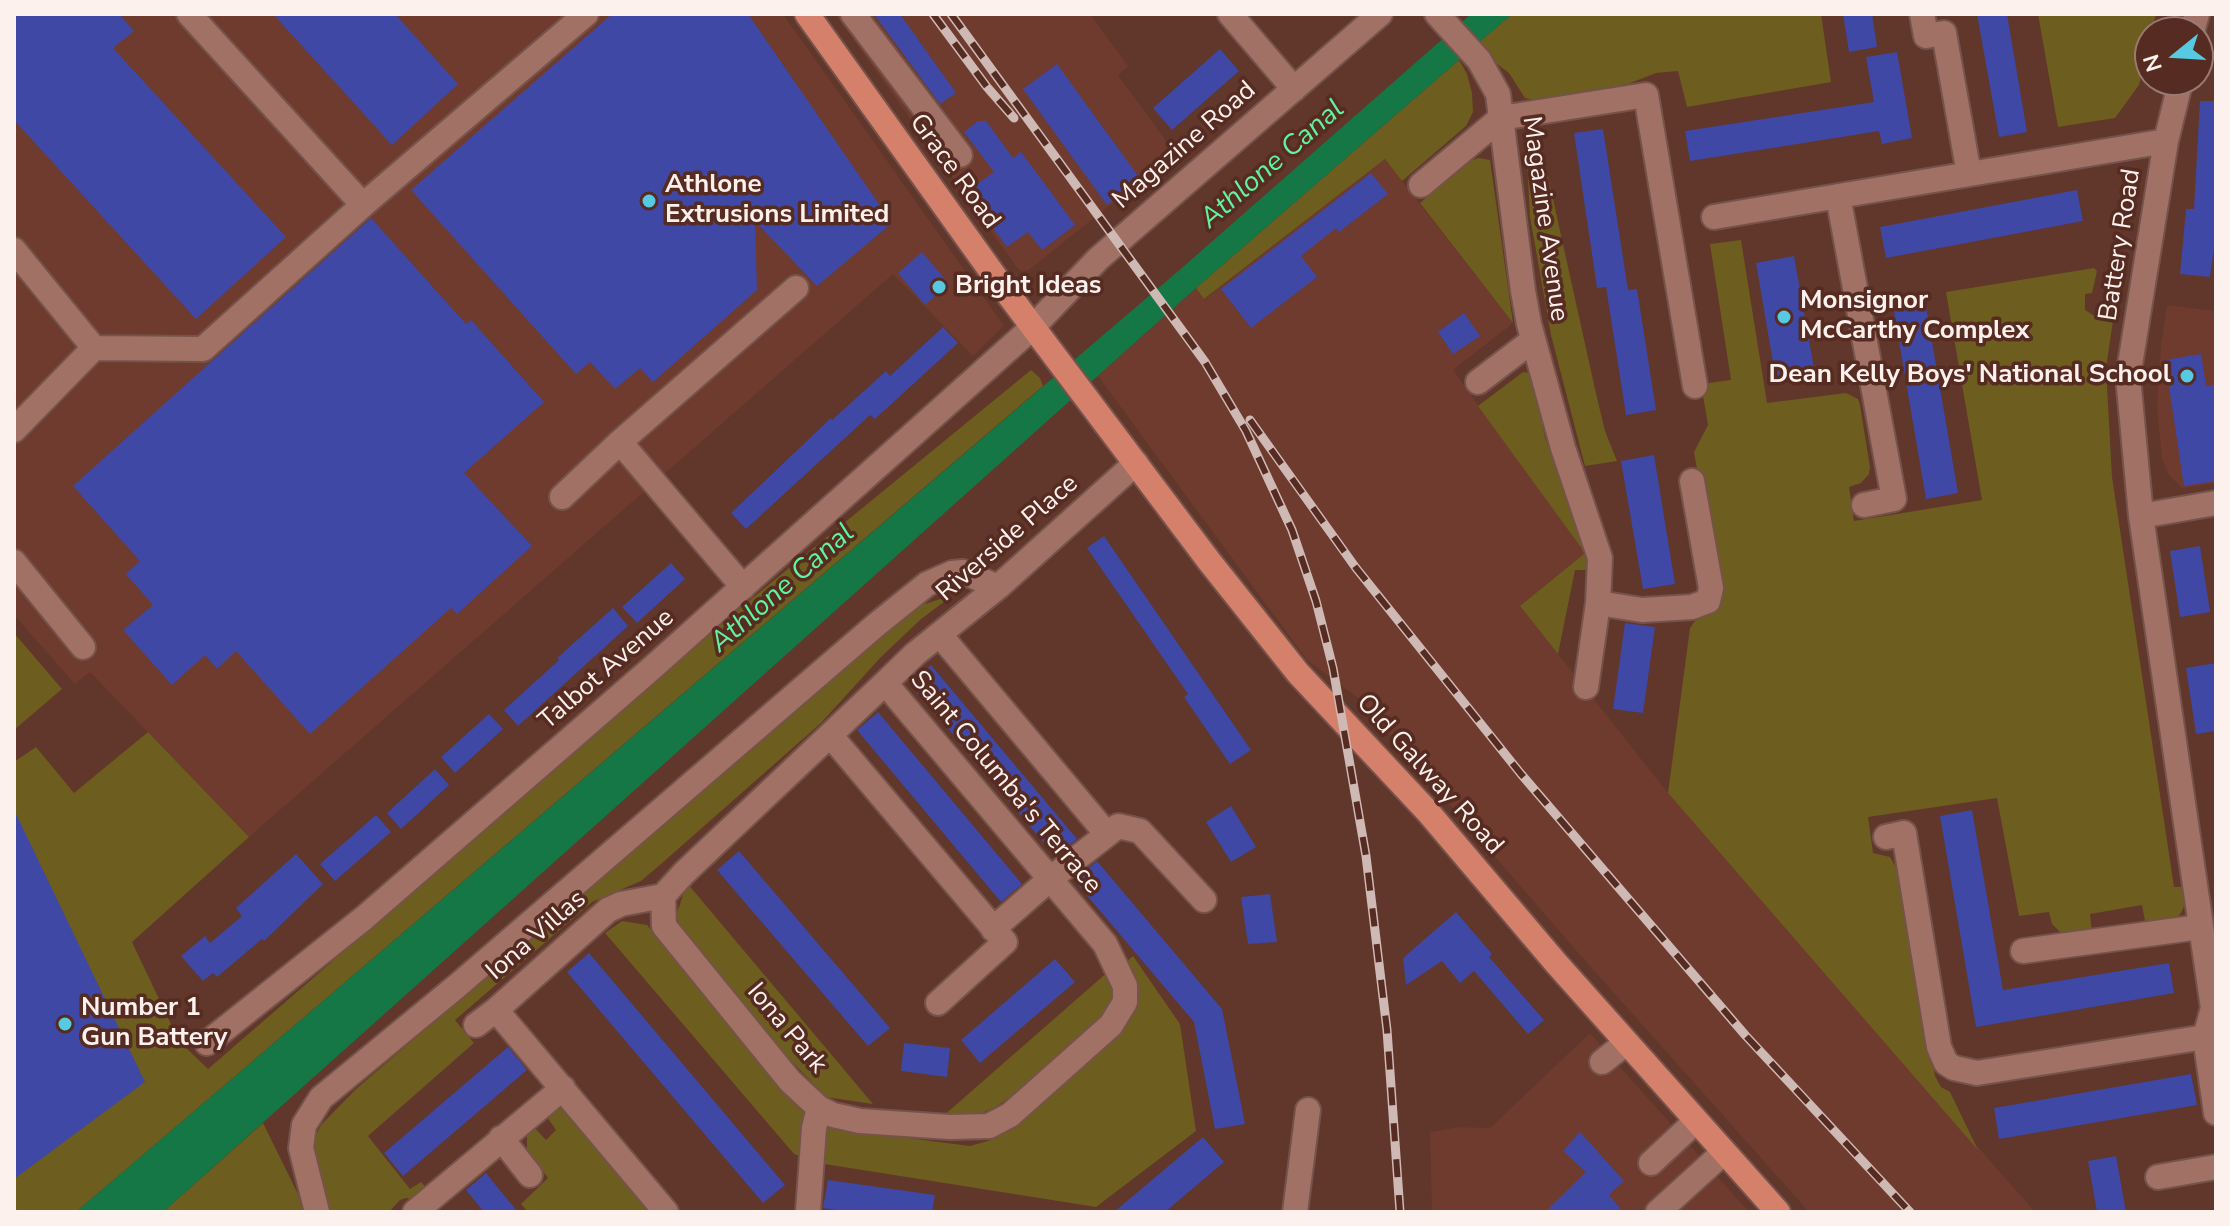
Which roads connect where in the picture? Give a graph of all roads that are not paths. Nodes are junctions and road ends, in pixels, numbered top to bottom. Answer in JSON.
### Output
{"nodes":[{"id":1,"x":189,"y":14,"type":"edge"},
{"id":2,"x":586,"y":14,"type":"edge"},
{"id":3,"x":807,"y":14,"type":"edge"},
{"id":4,"x":853,"y":14,"type":"edge"},
{"id":5,"x":1230,"y":14,"type":"edge"},
{"id":6,"x":1380,"y":14,"type":"edge"},
{"id":7,"x":1922,"y":14,"type":"edge"},
{"id":8,"x":1443,"y":21,"type":"edge"},
{"id":9,"x":1294,"y":89,"type":"junction"},
{"id":10,"x":2177,"y":96,"type":"edge"},
{"id":11,"x":1501,"y":118,"type":"junction"},
{"id":12,"x":2166,"y":141,"type":"junction"},
{"id":13,"x":960,"y":155,"type":"dead end"},
{"id":14,"x":1969,"y":174,"type":"junction"},
{"id":15,"x":1421,"y":185,"type":"dead end"},
{"id":16,"x":1838,"y":196,"type":"junction"},
{"id":17,"x":363,"y":205,"type":"junction"},
{"id":18,"x":1714,"y":217,"type":"dead end"},
{"id":19,"x":14,"y":250,"type":"edge"},
{"id":20,"x":796,"y":288,"type":"dead end"},
{"id":21,"x":1033,"y":327,"type":"junction"},
{"id":22,"x":1533,"y":340,"type":"junction"},
{"id":23,"x":94,"y":348,"type":"junction"},
{"id":24,"x":1057,"y":360,"type":"joint"},
{"id":25,"x":1478,"y":382,"type":"dead end"},
{"id":26,"x":1695,"y":386,"type":"dead end"},
{"id":27,"x":14,"y":430,"type":"edge"},
{"id":28,"x":620,"y":442,"type":"junction"},
{"id":29,"x":1136,"y":463,"type":"junction"},
{"id":30,"x":1692,"y":481,"type":"dead end"},
{"id":31,"x":562,"y":497,"type":"dead end"},
{"id":32,"x":2216,"y":503,"type":"edge"},
{"id":33,"x":1864,"y":505,"type":"dead end"},
{"id":34,"x":2141,"y":516,"type":"junction"},
{"id":35,"x":14,"y":562,"type":"edge"},
{"id":36,"x":743,"y":587,"type":"junction"},
{"id":37,"x":998,"y":587,"type":"junction"},
{"id":38,"x":1598,"y":603,"type":"junction"},
{"id":39,"x":940,"y":635,"type":"junction"},
{"id":40,"x":83,"y":647,"type":"dead end"},
{"id":41,"x":885,"y":683,"type":"junction"},
{"id":42,"x":1586,"y":687,"type":"dead end"},
{"id":43,"x":830,"y":735,"type":"junction"},
{"id":44,"x":1106,"y":833,"type":"junction"},
{"id":45,"x":1886,"y":837,"type":"dead end"},
{"id":46,"x":1050,"y":879,"type":"junction"},
{"id":47,"x":663,"y":896,"type":"junction"},
{"id":48,"x":1204,"y":900,"type":"dead end"},
{"id":49,"x":1083,"y":919,"type":"joint"},
{"id":50,"x":2200,"y":927,"type":"junction"},
{"id":51,"x":993,"y":929,"type":"junction"},
{"id":52,"x":2023,"y":951,"type":"dead end"},
{"id":53,"x":938,"y":1003,"type":"dead end"},
{"id":54,"x":496,"y":1010,"type":"junction"},
{"id":55,"x":476,"y":1025,"type":"dead end"},
{"id":56,"x":2205,"y":1037,"type":"junction"},
{"id":57,"x":207,"y":1043,"type":"dead end"},
{"id":58,"x":1626,"y":1043,"type":"junction"},
{"id":59,"x":1602,"y":1062,"type":"dead end"},
{"id":60,"x":563,"y":1088,"type":"junction"},
{"id":61,"x":819,"y":1108,"type":"junction"},
{"id":62,"x":1308,"y":1110,"type":"dead end"},
{"id":63,"x":2216,"y":1113,"type":"edge"},
{"id":64,"x":1696,"y":1121,"type":"junction"},
{"id":65,"x":501,"y":1138,"type":"junction"},
{"id":66,"x":1724,"y":1152,"type":"junction"},
{"id":67,"x":1651,"y":1163,"type":"dead end"},
{"id":68,"x":2216,"y":1167,"type":"edge"},
{"id":69,"x":530,"y":1175,"type":"dead end"},
{"id":70,"x":2158,"y":1177,"type":"dead end"},
{"id":71,"x":317,"y":1212,"type":"edge"},
{"id":72,"x":415,"y":1212,"type":"edge"},
{"id":73,"x":666,"y":1212,"type":"edge"},
{"id":74,"x":808,"y":1212,"type":"edge"},
{"id":75,"x":1295,"y":1212,"type":"edge"},
{"id":76,"x":1658,"y":1212,"type":"edge"},
{"id":77,"x":1778,"y":1212,"type":"edge"}],
"edges":[{"from":1,"to":17,"type":"street"},
{"from":2,"to":17,"type":"street"},
{"from":3,"to":21,"type":"main road","name":"Grace Road"},
{"from":4,"to":13,"type":"street"},
{"from":5,"to":9,"type":"street"},
{"from":6,"to":9,"type":"street","name":"Magazine Road"},
{"from":7,"to":14,"type":"street"},
{"from":8,"to":11,"type":"street","name":"Magazine Avenue"},
{"from":9,"to":21,"type":"street","name":"Magazine Road"},
{"from":10,"to":12,"type":"street","name":"Battery Road"},
{"from":11,"to":15,"type":"street"},
{"from":11,"to":22,"type":"street","name":"Magazine Avenue"},
{"from":11,"to":26,"type":"street"},
{"from":12,"to":14,"type":"street"},
{"from":12,"to":34,"type":"street","name":"Battery Road"},
{"from":14,"to":16,"type":"street"},
{"from":16,"to":18,"type":"street"},
{"from":16,"to":33,"type":"street"},
{"from":17,"to":23,"type":"street"},
{"from":19,"to":23,"type":"street"},
{"from":20,"to":28,"type":"street"},
{"from":21,"to":24,"type":"main road","name":"Grace Road"},
{"from":21,"to":36,"type":"street","name":"Talbot Avenue"},
{"from":22,"to":25,"type":"street"},
{"from":22,"to":38,"type":"street","name":"Magazine Avenue"},
{"from":23,"to":27,"type":"street"},
{"from":24,"to":29,"type":"main road","name":"Old Galway Road"},
{"from":28,"to":31,"type":"street"},
{"from":28,"to":36,"type":"street"},
{"from":29,"to":37,"type":"street","name":"Riverside Place"},
{"from":29,"to":58,"type":"main road","name":"Old Galway Road"},
{"from":30,"to":38,"type":"street"},
{"from":32,"to":34,"type":"street"},
{"from":34,"to":50,"type":"street","name":"Battery Road"},
{"from":35,"to":40,"type":"street"},
{"from":36,"to":57,"type":"street","name":"Talbot Avenue"},
{"from":37,"to":39,"type":"street","name":"Riverside Place"},
{"from":37,"to":71,"type":"street"},
{"from":38,"to":42,"type":"street","name":"Magazine Avenue"},
{"from":39,"to":41,"type":"street","name":"Riverside Place"},
{"from":39,"to":44,"type":"street"},
{"from":41,"to":43,"type":"street"},
{"from":41,"to":46,"type":"street","name":"Saint Columba's Terrace"},
{"from":43,"to":47,"type":"street"},
{"from":43,"to":51,"type":"street"},
{"from":44,"to":46,"type":"street"},
{"from":44,"to":48,"type":"street"},
{"from":45,"to":56,"type":"street"},
{"from":46,"to":49,"type":"street","name":"Saint Columba's Terrace"},
{"from":46,"to":51,"type":"street"},
{"from":47,"to":54,"type":"street","name":"Iona Villas"},
{"from":47,"to":61,"type":"street","name":"Iona Park"},
{"from":49,"to":61,"type":"street","name":"Iona Park"},
{"from":50,"to":52,"type":"street"},
{"from":50,"to":56,"type":"street","name":"Battery Road"},
{"from":51,"to":53,"type":"street"},
{"from":54,"to":55,"type":"street","name":"Iona Villas"},
{"from":54,"to":60,"type":"street","name":"Iona Villas"},
{"from":56,"to":63,"type":"street","name":"Battery Road"},
{"from":58,"to":59,"type":"street"},
{"from":58,"to":64,"type":"main road","name":"Old Galway Road"},
{"from":60,"to":65,"type":"street"},
{"from":60,"to":73,"type":"street","name":"Iona Villas"},
{"from":61,"to":74,"type":"street"},
{"from":62,"to":75,"type":"street"},
{"from":64,"to":66,"type":"main road","name":"Old Galway Road"},
{"from":64,"to":67,"type":"street"},
{"from":65,"to":69,"type":"street"},
{"from":65,"to":72,"type":"street"},
{"from":66,"to":76,"type":"street"},
{"from":66,"to":77,"type":"main road","name":"Old Galway Road"},
{"from":68,"to":70,"type":"street"}]}
